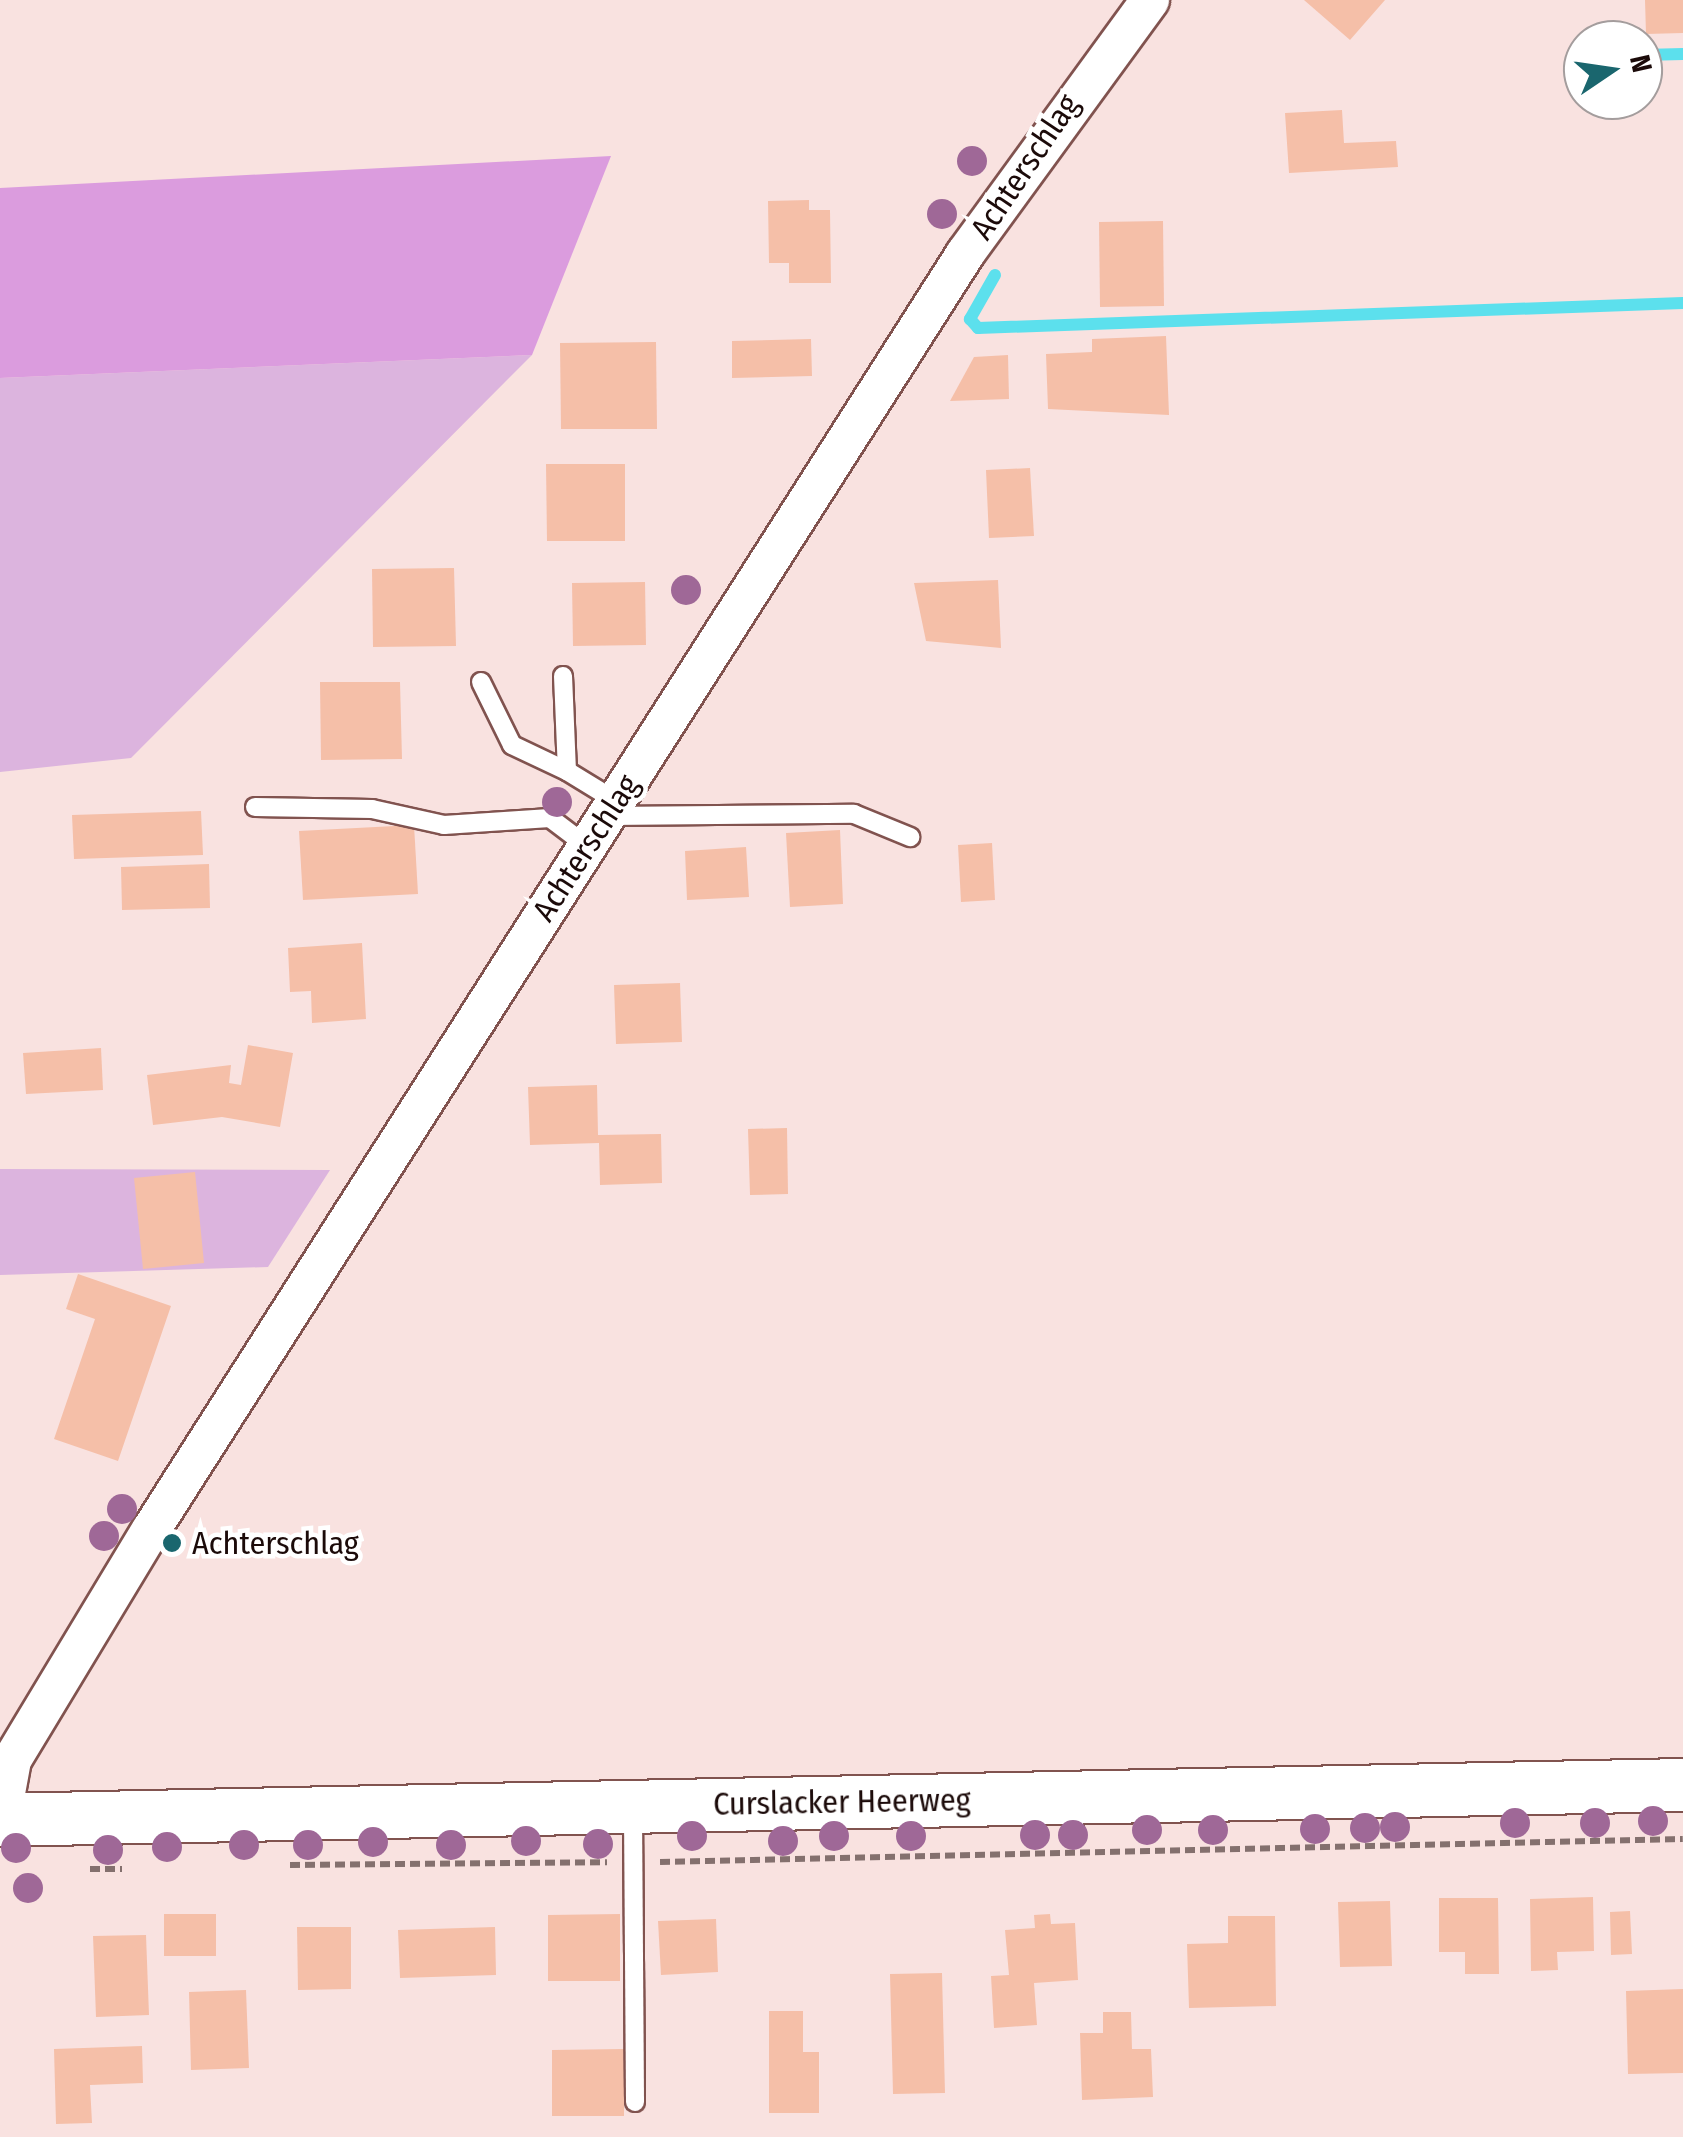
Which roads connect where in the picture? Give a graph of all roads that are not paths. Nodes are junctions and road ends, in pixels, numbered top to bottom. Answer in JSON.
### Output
{"nodes":[{"id":1,"x":1150,"y":0,"type":"edge"},
{"id":2,"x":562,"y":676,"type":"dead end"},
{"id":3,"x":481,"y":682,"type":"dead end"},
{"id":4,"x":567,"y":771,"type":"junction"},
{"id":5,"x":255,"y":807,"type":"dead end"},
{"id":6,"x":604,"y":821,"type":"junction"},
{"id":7,"x":910,"y":837,"type":"dead end"},
{"id":8,"x":1683,"y":1784,"type":"edge"},
{"id":9,"x":634,"y":1807,"type":"junction"},
{"id":10,"x":1,"y":1820,"type":"edge"},
{"id":11,"x":635,"y":2102,"type":"dead end"}],
"edges":[{"from":1,"to":6,"type":"street","name":"Achterschlag"},
{"from":2,"to":4,"type":"lane"},
{"from":3,"to":4,"type":"lane"},
{"from":4,"to":6,"type":"lane"},
{"from":5,"to":6,"type":"lane"},
{"from":6,"to":7,"type":"lane"},
{"from":6,"to":10,"type":"street","name":"Achterschlag"},
{"from":8,"to":9,"type":"main road","name":"Curslacker Heerweg"},
{"from":9,"to":10,"type":"main road","name":"Curslacker Heerweg"},
{"from":9,"to":11,"type":"lane"}]}
